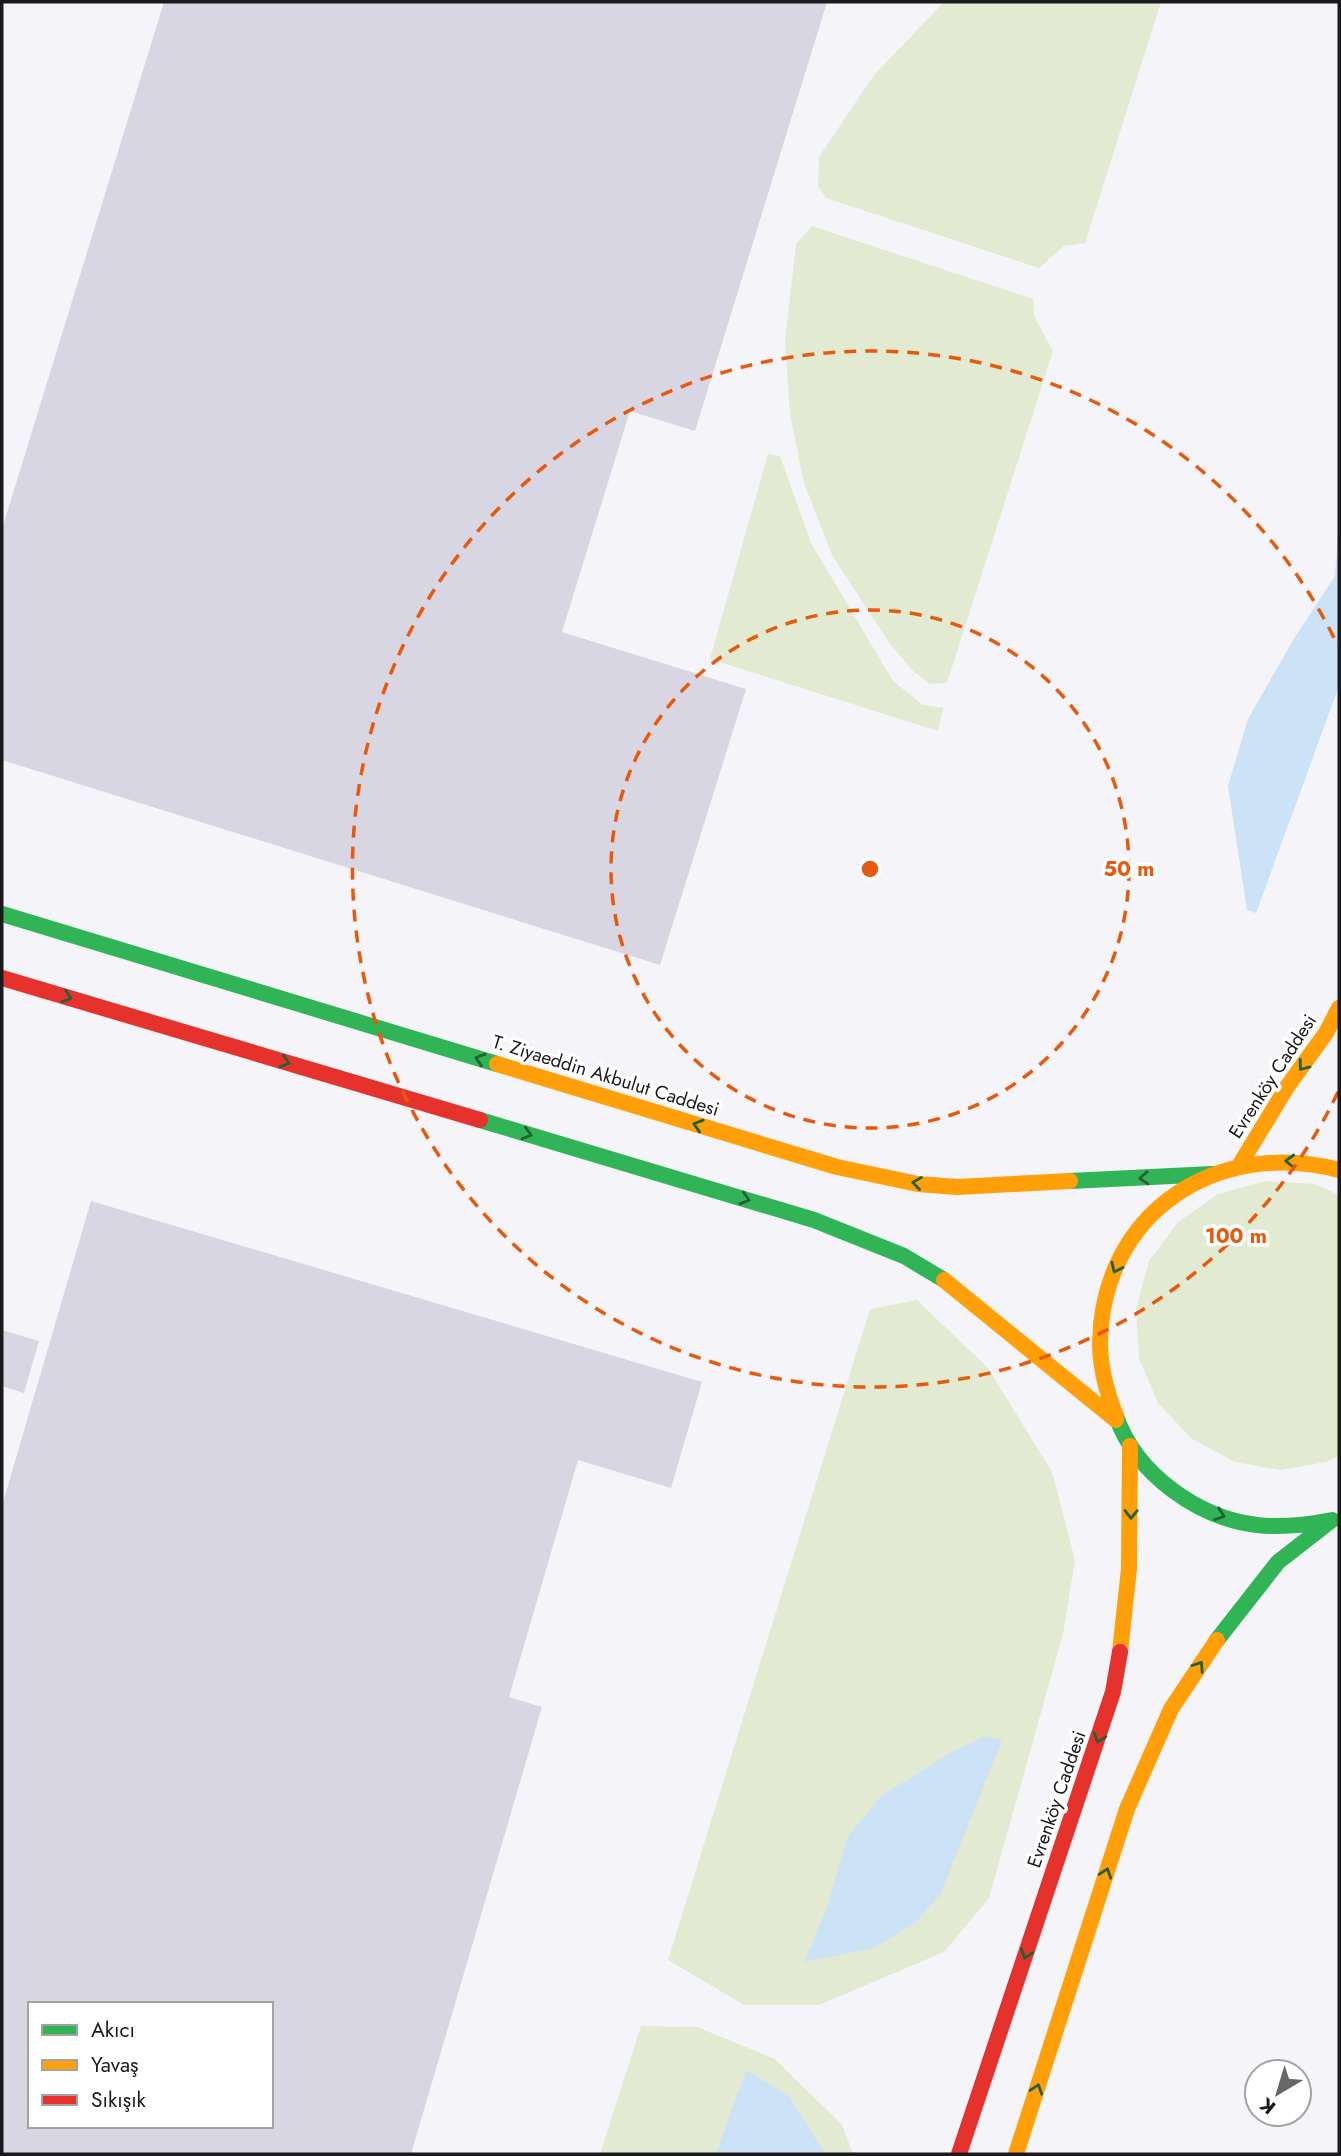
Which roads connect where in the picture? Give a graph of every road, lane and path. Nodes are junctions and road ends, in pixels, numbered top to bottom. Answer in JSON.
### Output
{"nodes":[{"id":1,"x":2,"y":914,"type":"edge"},
{"id":2,"x":2,"y":978,"type":"edge"},
{"id":3,"x":1339,"y":1008,"type":"edge"},
{"id":4,"x":1239,"y":1166,"type":"junction"},
{"id":5,"x":1339,"y":1170,"type":"edge"},
{"id":6,"x":1212,"y":1174,"type":"junction"},
{"id":7,"x":1116,"y":1420,"type":"junction"},
{"id":8,"x":1130,"y":1446,"type":"junction"},
{"id":9,"x":1336,"y":1519,"type":"edge"},
{"id":10,"x":959,"y":2154,"type":"edge"},
{"id":11,"x":1016,"y":2154,"type":"edge"}],
"edges":[{"from":6,"to":1,"type":"street","name":"T. Ziyaeddin Akbulut Caddesi","one_way":true},
{"from":2,"to":7,"type":"street","one_way":true},
{"from":3,"to":4,"type":"street","name":"Evrenköy Caddesi","one_way":true},
{"from":5,"to":4,"type":"street","one_way":true},
{"from":4,"to":6,"type":"street"},
{"from":6,"to":7,"type":"street","one_way":true},
{"from":7,"to":8,"type":"street"},
{"from":8,"to":9,"type":"street","one_way":true},
{"from":8,"to":10,"type":"street","name":"Evrenköy Caddesi","one_way":true},
{"from":11,"to":9,"type":"street","one_way":true}]}
